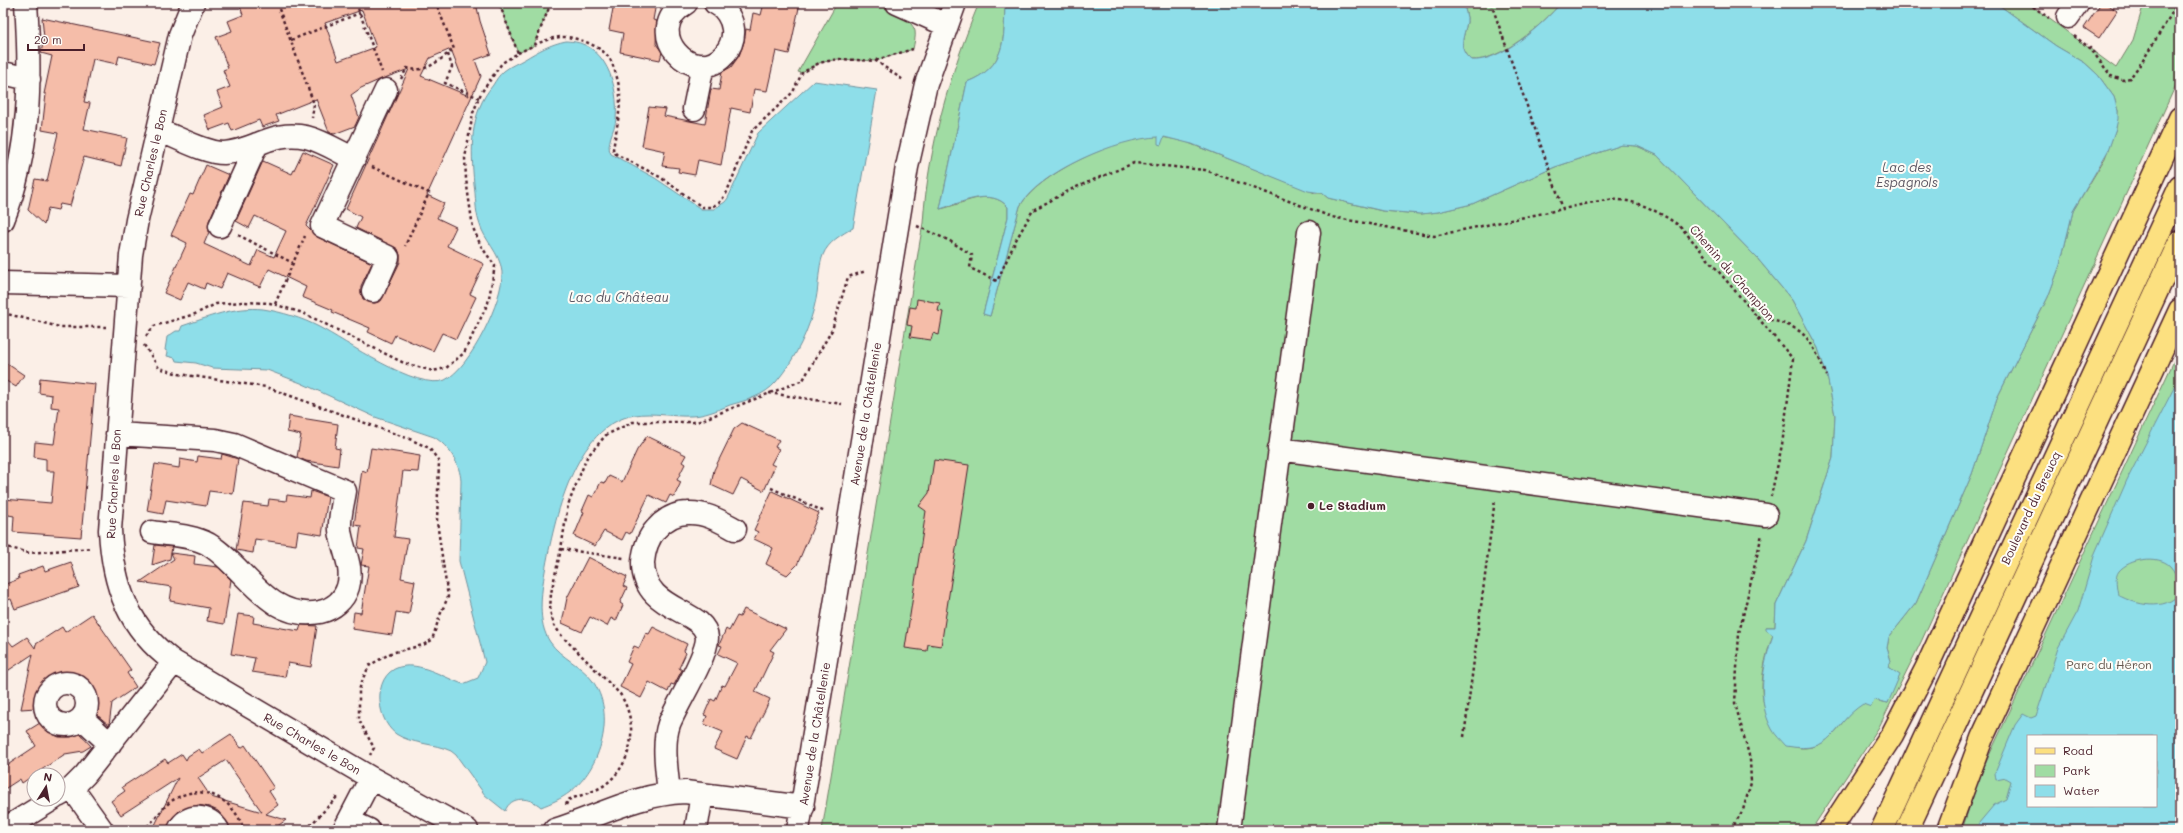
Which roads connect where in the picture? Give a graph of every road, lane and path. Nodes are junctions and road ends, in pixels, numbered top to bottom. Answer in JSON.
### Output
{"nodes":[{"id":1,"x":26,"y":3,"type":"edge"},
{"id":2,"x":193,"y":3,"type":"edge"},
{"id":3,"x":356,"y":3,"type":"edge"},
{"id":4,"x":436,"y":3,"type":"edge"},
{"id":5,"x":551,"y":3,"type":"edge"},
{"id":6,"x":686,"y":3,"type":"edge"},
{"id":7,"x":897,"y":3,"type":"edge"},
{"id":8,"x":955,"y":3,"type":"edge"},
{"id":9,"x":1491,"y":3,"type":"edge"},
{"id":10,"x":2028,"y":3,"type":"edge"},
{"id":11,"x":2178,"y":3,"type":"edge"},
{"id":12,"x":724,"y":6,"type":"edge"},
{"id":13,"x":280,"y":9,"type":"dead end"},
{"id":14,"x":360,"y":13,"type":"junction"},
{"id":15,"x":2067,"y":19,"type":"edge"},
{"id":16,"x":946,"y":25,"type":"junction"},
{"id":17,"x":290,"y":40,"type":"junction"},
{"id":18,"x":534,"y":46,"type":"dead end"},
{"id":19,"x":913,"y":49,"type":"dead end"},
{"id":20,"x":448,"y":54,"type":"junction"},
{"id":21,"x":876,"y":61,"type":"dead end"},
{"id":22,"x":703,"y":65,"type":"junction"},
{"id":23,"x":3,"y":73,"type":"edge"},
{"id":24,"x":29,"y":79,"type":"junction"},
{"id":25,"x":386,"y":90,"type":"junction"},
{"id":26,"x":479,"y":98,"type":"dead end"},
{"id":27,"x":694,"y":109,"type":"dead end"},
{"id":28,"x":2180,"y":118,"type":"edge"},
{"id":29,"x":158,"y":130,"type":"junction"},
{"id":30,"x":308,"y":136,"type":"junction"},
{"id":31,"x":257,"y":144,"type":"junction"},
{"id":32,"x":354,"y":159,"type":"junction"},
{"id":33,"x":2180,"y":187,"type":"edge"},
{"id":34,"x":1563,"y":209,"type":"junction"},
{"id":35,"x":3,"y":220,"type":"edge"},
{"id":36,"x":912,"y":223,"type":"dead end"},
{"id":37,"x":220,"y":226,"type":"joint"},
{"id":38,"x":322,"y":226,"type":"junction"},
{"id":39,"x":1308,"y":232,"type":"dead end"},
{"id":40,"x":2180,"y":241,"type":"edge"},
{"id":41,"x":388,"y":257,"type":"junction"},
{"id":42,"x":293,"y":263,"type":"junction"},
{"id":43,"x":3,"y":283,"type":"edge"},
{"id":44,"x":129,"y":286,"type":"junction"},
{"id":45,"x":373,"y":291,"type":"dead end"},
{"id":46,"x":275,"y":304,"type":"dead end"},
{"id":47,"x":2180,"y":310,"type":"edge"},
{"id":48,"x":3,"y":313,"type":"edge"},
{"id":49,"x":1758,"y":317,"type":"junction"},
{"id":50,"x":125,"y":340,"type":"junction"},
{"id":51,"x":1827,"y":376,"type":"dead end"},
{"id":52,"x":768,"y":393,"type":"dead end"},
{"id":53,"x":842,"y":404,"type":"dead end"},
{"id":54,"x":117,"y":434,"type":"junction"},
{"id":55,"x":1280,"y":449,"type":"junction"},
{"id":56,"x":1498,"y":478,"type":"junction"},
{"id":57,"x":771,"y":488,"type":"dead end"},
{"id":58,"x":825,"y":512,"type":"dead end"},
{"id":59,"x":1766,"y":515,"type":"junction"},
{"id":60,"x":736,"y":529,"type":"dead end"},
{"id":61,"x":152,"y":532,"type":"dead end"},
{"id":62,"x":3,"y":546,"type":"edge"},
{"id":63,"x":111,"y":546,"type":"junction"},
{"id":64,"x":561,"y":549,"type":"dead end"},
{"id":65,"x":643,"y":560,"type":"junction"},
{"id":66,"x":174,"y":662,"type":"junction"},
{"id":67,"x":82,"y":718,"type":"dead end"},
{"id":68,"x":1464,"y":737,"type":"dead end"},
{"id":69,"x":110,"y":744,"type":"junction"},
{"id":70,"x":371,"y":778,"type":"junction"},
{"id":71,"x":66,"y":791,"type":"edge"},
{"id":72,"x":342,"y":792,"type":"dead end"},
{"id":73,"x":66,"y":793,"type":"edge"},
{"id":74,"x":669,"y":793,"type":"junction"},
{"id":75,"x":702,"y":794,"type":"junction"},
{"id":76,"x":40,"y":807,"type":"edge"},
{"id":77,"x":803,"y":807,"type":"junction"},
{"id":78,"x":347,"y":826,"type":"edge"},
{"id":79,"x":3,"y":830,"type":"edge"},
{"id":80,"x":102,"y":830,"type":"edge"},
{"id":81,"x":179,"y":830,"type":"edge"},
{"id":82,"x":218,"y":830,"type":"edge"},
{"id":83,"x":306,"y":830,"type":"edge"},
{"id":84,"x":369,"y":830,"type":"edge"},
{"id":85,"x":468,"y":830,"type":"edge"},
{"id":86,"x":555,"y":830,"type":"edge"},
{"id":87,"x":696,"y":830,"type":"edge"},
{"id":88,"x":798,"y":830,"type":"edge"},
{"id":89,"x":1229,"y":830,"type":"edge"},
{"id":90,"x":1731,"y":830,"type":"edge"},
{"id":91,"x":1830,"y":830,"type":"edge"},
{"id":92,"x":1882,"y":830,"type":"edge"},
{"id":93,"x":1907,"y":830,"type":"edge"},
{"id":94,"x":1948,"y":830,"type":"edge"}],
"edges":[{"from":1,"to":24,"type":"street"},
{"from":2,"to":29,"type":"street","name":"Rue Charles le Bon"},
{"from":3,"to":14,"type":"path"},
{"from":4,"to":20,"type":"path"},
{"from":5,"to":18,"type":"path"},
{"from":6,"to":22,"type":"street"},
{"from":7,"to":16,"type":"street"},
{"from":8,"to":16,"type":"street","name":"Avenue de la Châtellenie"},
{"from":9,"to":34,"type":"path"},
{"from":10,"to":15,"type":"path"},
{"from":11,"to":15,"type":"path"},
{"from":12,"to":22,"type":"street"},
{"from":13,"to":17,"type":"path"},
{"from":14,"to":17,"type":"path"},
{"from":14,"to":25,"type":"path"},
{"from":16,"to":77,"type":"street","name":"Avenue de la Châtellenie"},
{"from":17,"to":30,"type":"path"},
{"from":19,"to":21,"type":"path"},
{"from":20,"to":25,"type":"path"},
{"from":20,"to":26,"type":"path"},
{"from":22,"to":27,"type":"street"},
{"from":23,"to":24,"type":"street"},
{"from":24,"to":35,"type":"street"},
{"from":25,"to":32,"type":"street"},
{"from":28,"to":91,"type":"main road"},
{"from":29,"to":31,"type":"street"},
{"from":29,"to":44,"type":"street","name":"Rue Charles le Bon"},
{"from":30,"to":31,"type":"street"},
{"from":30,"to":32,"type":"street"},
{"from":31,"to":37,"type":"street"},
{"from":32,"to":38,"type":"street"},
{"from":32,"to":41,"type":"path"},
{"from":33,"to":92,"type":"main road","name":"Boulevard du Breucq"},
{"from":34,"to":36,"type":"path","name":"Chemin du Champion"},
{"from":34,"to":49,"type":"path","name":"Chemin du Champion"},
{"from":37,"to":42,"type":"path"},
{"from":38,"to":41,"type":"street"},
{"from":38,"to":42,"type":"path"},
{"from":39,"to":55,"type":"street"},
{"from":40,"to":93,"type":"main road","name":"Boulevard du Breucq"},
{"from":41,"to":45,"type":"street"},
{"from":42,"to":46,"type":"path"},
{"from":43,"to":44,"type":"street"},
{"from":44,"to":50,"type":"street","name":"Rue Charles le Bon"},
{"from":47,"to":94,"type":"main road"},
{"from":48,"to":50,"type":"path"},
{"from":49,"to":51,"type":"path"},
{"from":49,"to":59,"type":"path","name":"Chemin du Champion"},
{"from":50,"to":54,"type":"street","name":"Rue Charles le Bon"},
{"from":52,"to":53,"type":"path"},
{"from":54,"to":61,"type":"street"},
{"from":54,"to":63,"type":"street","name":"Rue Charles le Bon"},
{"from":55,"to":56,"type":"street"},
{"from":55,"to":89,"type":"street"},
{"from":56,"to":59,"type":"street"},
{"from":56,"to":68,"type":"path"},
{"from":57,"to":58,"type":"path"},
{"from":59,"to":90,"type":"path","name":"Chemin du Champion"},
{"from":60,"to":65,"type":"street"},
{"from":62,"to":63,"type":"path"},
{"from":63,"to":66,"type":"street","name":"Rue Charles le Bon"},
{"from":64,"to":65,"type":"path"},
{"from":65,"to":74,"type":"street"},
{"from":66,"to":69,"type":"street"},
{"from":66,"to":70,"type":"street","name":"Rue Charles le Bon"},
{"from":67,"to":69,"type":"street"},
{"from":69,"to":71,"type":"street"},
{"from":70,"to":78,"type":"street"},
{"from":70,"to":85,"type":"street","name":"Rue Charles le Bon"},
{"from":72,"to":83,"type":"path"},
{"from":73,"to":80,"type":"street"},
{"from":74,"to":75,"type":"street"},
{"from":74,"to":86,"type":"street"},
{"from":75,"to":77,"type":"street"},
{"from":75,"to":87,"type":"street"},
{"from":76,"to":79,"type":"street"},
{"from":77,"to":88,"type":"street","name":"Avenue de la Châtellenie"},
{"from":78,"to":84,"type":"street"},
{"from":81,"to":82,"type":"street"}]}
